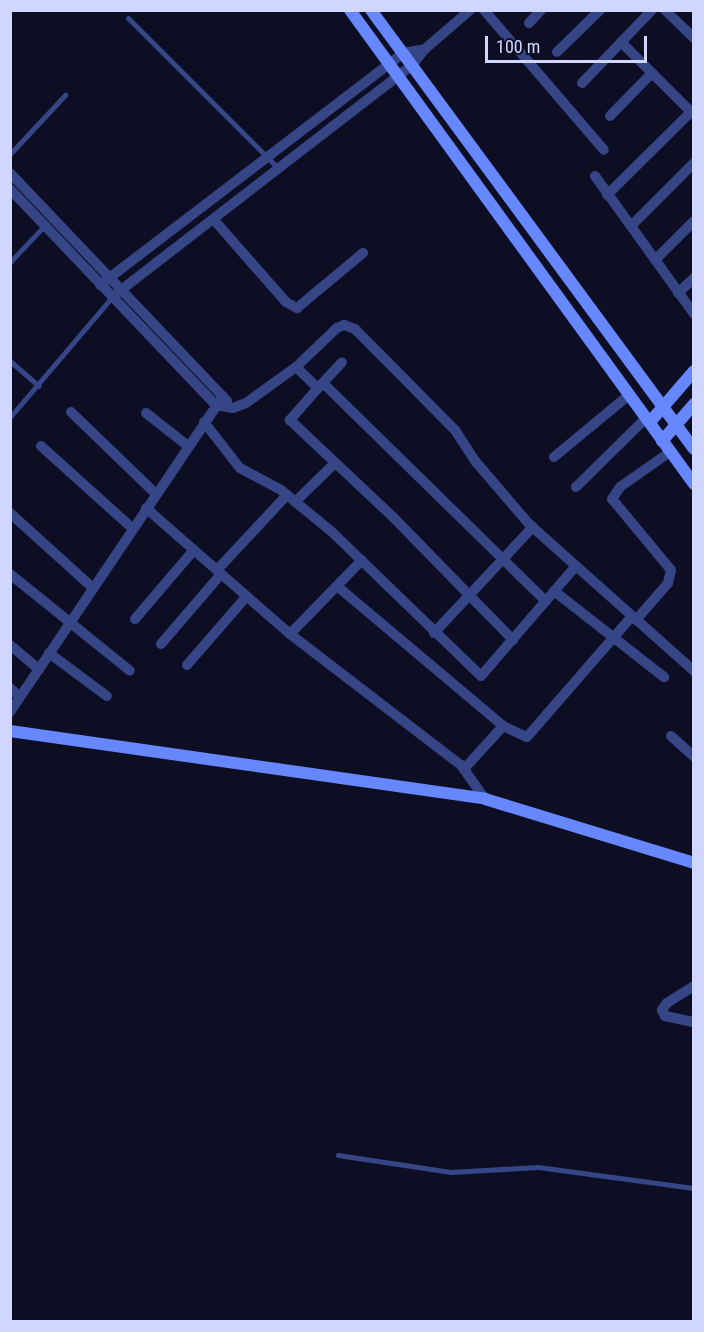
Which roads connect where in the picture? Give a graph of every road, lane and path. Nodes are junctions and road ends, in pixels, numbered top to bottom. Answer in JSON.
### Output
{"nodes":[{"id":1,"x":350,"y":10,"type":"edge"},
{"id":2,"x":371,"y":10,"type":"edge"},
{"id":3,"x":470,"y":10,"type":"edge"},
{"id":4,"x":484,"y":10,"type":"edge"},
{"id":5,"x":542,"y":10,"type":"edge"},
{"id":6,"x":600,"y":10,"type":"edge"},
{"id":7,"x":652,"y":10,"type":"edge"},
{"id":8,"x":665,"y":10,"type":"edge"},
{"id":9,"x":128,"y":18,"type":"dead end"},
{"id":10,"x":529,"y":23,"type":"dead end"},
{"id":11,"x":693,"y":38,"type":"edge"},
{"id":12,"x":621,"y":42,"type":"junction"},
{"id":13,"x":425,"y":49,"type":"junction"},
{"id":14,"x":557,"y":52,"type":"dead end"},
{"id":15,"x":403,"y":53,"type":"junction"},
{"id":16,"x":388,"y":65,"type":"junction"},
{"id":17,"x":412,"y":65,"type":"junction"},
{"id":18,"x":652,"y":73,"type":"junction"},
{"id":19,"x":396,"y":77,"type":"junction"},
{"id":20,"x":582,"y":82,"type":"dead end"},
{"id":21,"x":65,"y":95,"type":"dead end"},
{"id":22,"x":692,"y":114,"type":"edge"},
{"id":23,"x":610,"y":116,"type":"dead end"},
{"id":24,"x":604,"y":150,"type":"dead end"},
{"id":25,"x":10,"y":154,"type":"edge"},
{"id":26,"x":268,"y":158,"type":"junction"},
{"id":27,"x":693,"y":163,"type":"edge"},
{"id":28,"x":279,"y":169,"type":"junction"},
{"id":29,"x":10,"y":173,"type":"edge"},
{"id":30,"x":595,"y":176,"type":"dead end"},
{"id":31,"x":10,"y":189,"type":"edge"},
{"id":32,"x":607,"y":195,"type":"junction"},
{"id":33,"x":213,"y":220,"type":"junction"},
{"id":34,"x":49,"y":221,"type":"junction"},
{"id":35,"x":693,"y":221,"type":"edge"},
{"id":36,"x":631,"y":226,"type":"junction"},
{"id":37,"x":363,"y":253,"type":"dead end"},
{"id":38,"x":655,"y":260,"type":"junction"},
{"id":39,"x":10,"y":262,"type":"edge"},
{"id":40,"x":693,"y":278,"type":"edge"},
{"id":41,"x":104,"y":281,"type":"junction"},
{"id":42,"x":115,"y":293,"type":"junction"},
{"id":43,"x":678,"y":293,"type":"junction"},
{"id":44,"x":693,"y":314,"type":"edge"},
{"id":45,"x":10,"y":361,"type":"edge"},
{"id":46,"x":342,"y":362,"type":"dead end"},
{"id":47,"x":296,"y":367,"type":"junction"},
{"id":48,"x":693,"y":371,"type":"edge"},
{"id":49,"x":39,"y":386,"type":"junction"},
{"id":50,"x":320,"y":386,"type":"junction"},
{"id":51,"x":629,"y":395,"type":"junction"},
{"id":52,"x":220,"y":401,"type":"junction"},
{"id":53,"x":693,"y":404,"type":"edge"},
{"id":54,"x":662,"y":408,"type":"junction"},
{"id":55,"x":71,"y":412,"type":"dead end"},
{"id":56,"x":146,"y":412,"type":"dead end"},
{"id":57,"x":10,"y":417,"type":"edge"},
{"id":58,"x":648,"y":420,"type":"junction"},
{"id":59,"x":204,"y":422,"type":"junction"},
{"id":60,"x":675,"y":426,"type":"junction"},
{"id":61,"x":41,"y":446,"type":"dead end"},
{"id":62,"x":188,"y":446,"type":"junction"},
{"id":63,"x":666,"y":446,"type":"junction"},
{"id":64,"x":693,"y":449,"type":"edge"},
{"id":65,"x":554,"y":457,"type":"dead end"},
{"id":66,"x":335,"y":463,"type":"junction"},
{"id":67,"x":693,"y":484,"type":"edge"},
{"id":68,"x":576,"y":487,"type":"dead end"},
{"id":69,"x":156,"y":494,"type":"junction"},
{"id":70,"x":291,"y":498,"type":"junction"},
{"id":71,"x":146,"y":508,"type":"junction"},
{"id":72,"x":10,"y":513,"type":"edge"},
{"id":73,"x":533,"y":527,"type":"junction"},
{"id":74,"x":132,"y":528,"type":"junction"},
{"id":75,"x":194,"y":550,"type":"junction"},
{"id":76,"x":504,"y":559,"type":"junction"},
{"id":77,"x":363,"y":560,"type":"junction"},
{"id":78,"x":576,"y":566,"type":"junction"},
{"id":79,"x":219,"y":572,"type":"junction"},
{"id":80,"x":10,"y":574,"type":"edge"},
{"id":81,"x":337,"y":586,"type":"junction"},
{"id":82,"x":92,"y":587,"type":"junction"},
{"id":83,"x":554,"y":591,"type":"junction"},
{"id":84,"x":247,"y":596,"type":"junction"},
{"id":85,"x":468,"y":596,"type":"junction"},
{"id":86,"x":546,"y":601,"type":"junction"},
{"id":87,"x":634,"y":618,"type":"junction"},
{"id":88,"x":135,"y":619,"type":"dead end"},
{"id":89,"x":68,"y":624,"type":"junction"},
{"id":90,"x":434,"y":633,"type":"junction"},
{"id":91,"x":290,"y":634,"type":"junction"},
{"id":92,"x":613,"y":638,"type":"junction"},
{"id":93,"x":513,"y":640,"type":"junction"},
{"id":94,"x":161,"y":644,"type":"dead end"},
{"id":95,"x":10,"y":645,"type":"edge"},
{"id":96,"x":49,"y":653,"type":"junction"},
{"id":97,"x":187,"y":665,"type":"dead end"},
{"id":98,"x":39,"y":669,"type":"junction"},
{"id":99,"x":130,"y":671,"type":"dead end"},
{"id":100,"x":693,"y":671,"type":"edge"},
{"id":101,"x":664,"y":677,"type":"dead end"},
{"id":102,"x":10,"y":688,"type":"edge"},
{"id":103,"x":107,"y":696,"type":"dead end"},
{"id":104,"x":20,"y":697,"type":"junction"},
{"id":105,"x":10,"y":712,"type":"edge"},
{"id":106,"x":502,"y":726,"type":"junction"},
{"id":107,"x":10,"y":731,"type":"edge"},
{"id":108,"x":671,"y":736,"type":"dead end"},
{"id":109,"x":693,"y":757,"type":"edge"},
{"id":110,"x":464,"y":769,"type":"junction"},
{"id":111,"x":485,"y":799,"type":"junction"},
{"id":112,"x":693,"y":863,"type":"edge"},
{"id":113,"x":693,"y":986,"type":"edge"},
{"id":114,"x":693,"y":1022,"type":"edge"},
{"id":115,"x":338,"y":1155,"type":"dead end"},
{"id":116,"x":693,"y":1188,"type":"edge"}],
"edges":[{"from":1,"to":16,"type":"main road"},
{"from":2,"to":15,"type":"main road"},
{"from":3,"to":13,"type":"street"},
{"from":4,"to":24,"type":"street"},
{"from":5,"to":10,"type":"street"},
{"from":6,"to":14,"type":"street"},
{"from":7,"to":12,"type":"street"},
{"from":8,"to":11,"type":"street"},
{"from":9,"to":26,"type":"lane"},
{"from":12,"to":18,"type":"street"},
{"from":12,"to":20,"type":"street"},
{"from":13,"to":15,"type":"street"},
{"from":13,"to":17,"type":"street"},
{"from":15,"to":16,"type":"street"},
{"from":15,"to":17,"type":"main road"},
{"from":16,"to":19,"type":"main road"},
{"from":16,"to":26,"type":"street"},
{"from":17,"to":19,"type":"street"},
{"from":17,"to":54,"type":"main road"},
{"from":18,"to":22,"type":"street"},
{"from":18,"to":23,"type":"street"},
{"from":19,"to":28,"type":"street"},
{"from":19,"to":51,"type":"main road"},
{"from":21,"to":25,"type":"lane"},
{"from":22,"to":32,"type":"street"},
{"from":26,"to":28,"type":"lane"},
{"from":26,"to":41,"type":"street"},
{"from":27,"to":36,"type":"street"},
{"from":28,"to":33,"type":"street"},
{"from":29,"to":34,"type":"street"},
{"from":30,"to":32,"type":"street"},
{"from":31,"to":34,"type":"street"},
{"from":32,"to":36,"type":"street"},
{"from":33,"to":37,"type":"street"},
{"from":33,"to":42,"type":"street"},
{"from":34,"to":39,"type":"lane"},
{"from":34,"to":41,"type":"street"},
{"from":35,"to":38,"type":"street"},
{"from":36,"to":38,"type":"street"},
{"from":38,"to":43,"type":"street"},
{"from":40,"to":43,"type":"street"},
{"from":41,"to":42,"type":"street"},
{"from":42,"to":49,"type":"lane"},
{"from":42,"to":52,"type":"street"},
{"from":43,"to":44,"type":"street"},
{"from":45,"to":49,"type":"lane"},
{"from":46,"to":50,"type":"street"},
{"from":47,"to":50,"type":"street"},
{"from":47,"to":52,"type":"street"},
{"from":47,"to":73,"type":"street"},
{"from":48,"to":54,"type":"main road"},
{"from":49,"to":57,"type":"lane"},
{"from":50,"to":66,"type":"street"},
{"from":50,"to":76,"type":"street"},
{"from":51,"to":58,"type":"main road"},
{"from":51,"to":65,"type":"street"},
{"from":52,"to":59,"type":"street"},
{"from":53,"to":60,"type":"main road"},
{"from":54,"to":58,"type":"main road"},
{"from":54,"to":60,"type":"main road"},
{"from":55,"to":69,"type":"street"},
{"from":56,"to":62,"type":"street"},
{"from":58,"to":63,"type":"main road"},
{"from":58,"to":68,"type":"street"},
{"from":59,"to":62,"type":"street"},
{"from":59,"to":70,"type":"street"},
{"from":60,"to":63,"type":"main road"},
{"from":60,"to":64,"type":"main road"},
{"from":61,"to":74,"type":"street"},
{"from":62,"to":69,"type":"street"},
{"from":63,"to":67,"type":"main road"},
{"from":63,"to":87,"type":"street"},
{"from":66,"to":70,"type":"street"},
{"from":66,"to":85,"type":"street"},
{"from":69,"to":71,"type":"street"},
{"from":70,"to":77,"type":"street"},
{"from":70,"to":79,"type":"street"},
{"from":71,"to":74,"type":"street"},
{"from":71,"to":75,"type":"street"},
{"from":72,"to":82,"type":"street"},
{"from":73,"to":76,"type":"street"},
{"from":73,"to":78,"type":"street"},
{"from":74,"to":82,"type":"street"},
{"from":75,"to":79,"type":"street"},
{"from":75,"to":88,"type":"street"},
{"from":76,"to":85,"type":"street"},
{"from":76,"to":86,"type":"street"},
{"from":77,"to":81,"type":"street"},
{"from":77,"to":90,"type":"street"},
{"from":78,"to":83,"type":"street"},
{"from":78,"to":87,"type":"street"},
{"from":79,"to":84,"type":"street"},
{"from":79,"to":94,"type":"street"},
{"from":80,"to":89,"type":"street"},
{"from":81,"to":91,"type":"street"},
{"from":81,"to":106,"type":"street"},
{"from":82,"to":89,"type":"street"},
{"from":83,"to":86,"type":"street"},
{"from":83,"to":92,"type":"street"},
{"from":84,"to":91,"type":"street"},
{"from":84,"to":97,"type":"street"},
{"from":85,"to":90,"type":"street"},
{"from":85,"to":93,"type":"street"},
{"from":86,"to":93,"type":"street"},
{"from":87,"to":92,"type":"street"},
{"from":87,"to":100,"type":"street"},
{"from":89,"to":96,"type":"street"},
{"from":89,"to":99,"type":"street"},
{"from":90,"to":93,"type":"street"},
{"from":91,"to":110,"type":"street"},
{"from":92,"to":101,"type":"street"},
{"from":92,"to":106,"type":"street"},
{"from":95,"to":98,"type":"street"},
{"from":96,"to":98,"type":"street"},
{"from":96,"to":103,"type":"street"},
{"from":98,"to":104,"type":"street"},
{"from":102,"to":104,"type":"street"},
{"from":104,"to":105,"type":"street"},
{"from":106,"to":110,"type":"street"},
{"from":107,"to":111,"type":"main road"},
{"from":108,"to":109,"type":"street"},
{"from":110,"to":111,"type":"street"},
{"from":111,"to":112,"type":"main road"},
{"from":113,"to":114,"type":"street"},
{"from":115,"to":116,"type":"lane"}]}
